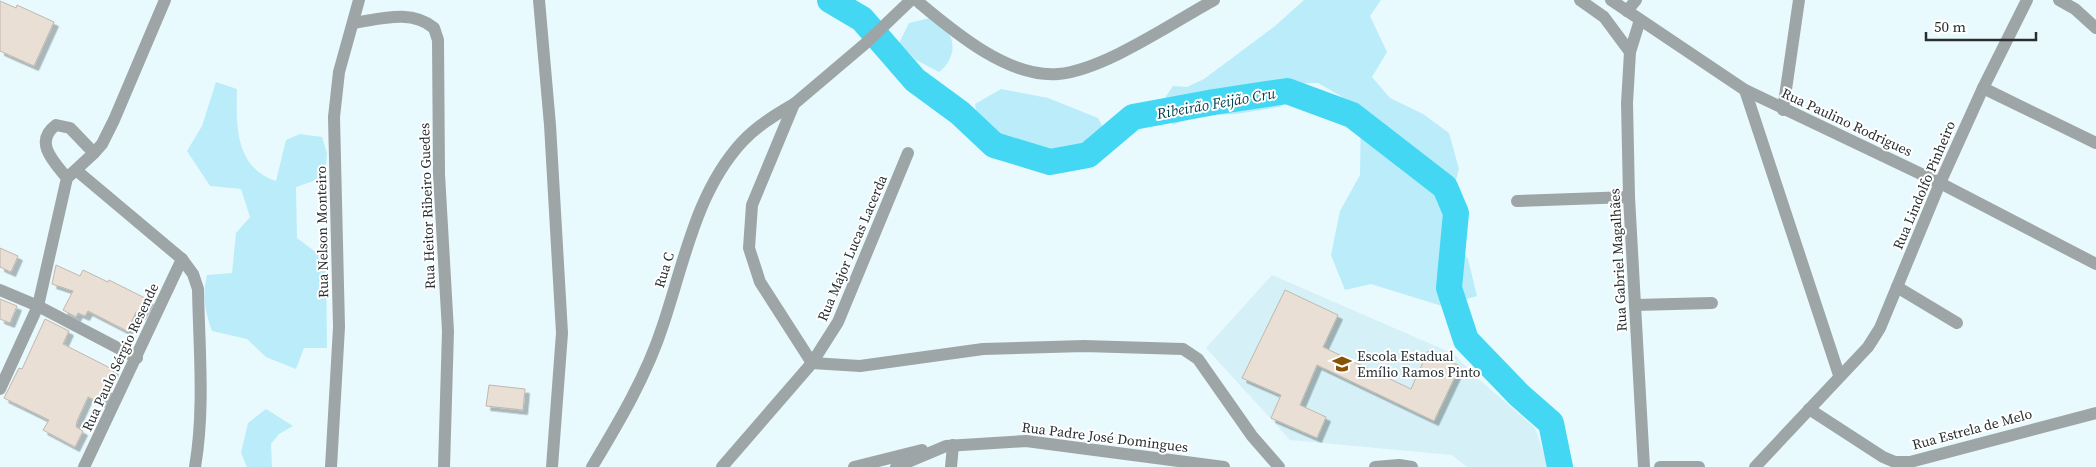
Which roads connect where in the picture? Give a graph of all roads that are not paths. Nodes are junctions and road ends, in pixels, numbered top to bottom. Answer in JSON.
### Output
{"nodes":[{"id":1,"x":165,"y":0,"type":"edge"},
{"id":2,"x":359,"y":0,"type":"edge"},
{"id":3,"x":539,"y":0,"type":"edge"},
{"id":4,"x":911,"y":0,"type":"edge"},
{"id":5,"x":916,"y":0,"type":"edge"},
{"id":6,"x":1214,"y":0,"type":"edge"},
{"id":7,"x":1580,"y":0,"type":"edge"},
{"id":8,"x":1611,"y":0,"type":"edge"},
{"id":9,"x":1636,"y":0,"type":"edge"},
{"id":10,"x":1799,"y":0,"type":"edge"},
{"id":11,"x":2027,"y":0,"type":"edge"},
{"id":12,"x":2059,"y":0,"type":"edge"},
{"id":13,"x":1627,"y":11,"type":"junction"},
{"id":14,"x":1640,"y":20,"type":"junction"},
{"id":15,"x":354,"y":23,"type":"junction"},
{"id":16,"x":2096,"y":28,"type":"edge"},
{"id":17,"x":1630,"y":52,"type":"junction"},
{"id":18,"x":1983,"y":88,"type":"junction"},
{"id":19,"x":1744,"y":90,"type":"junction"},
{"id":20,"x":794,"y":104,"type":"junction"},
{"id":21,"x":1783,"y":110,"type":"junction"},
{"id":22,"x":2095,"y":140,"type":"edge"},
{"id":23,"x":94,"y":153,"type":"junction"},
{"id":24,"x":908,"y":153,"type":"dead end"},
{"id":25,"x":72,"y":174,"type":"junction"},
{"id":26,"x":1940,"y":183,"type":"junction"},
{"id":27,"x":1629,"y":197,"type":"junction"},
{"id":28,"x":1517,"y":201,"type":"dead end"},
{"id":29,"x":182,"y":258,"type":"junction"},
{"id":30,"x":2096,"y":264,"type":"edge"},
{"id":31,"x":1897,"y":287,"type":"junction"},
{"id":32,"x":0,"y":290,"type":"edge"},
{"id":33,"x":1712,"y":303,"type":"dead end"},
{"id":34,"x":1635,"y":305,"type":"junction"},
{"id":35,"x":38,"y":306,"type":"junction"},
{"id":36,"x":1957,"y":324,"type":"dead end"},
{"id":37,"x":137,"y":358,"type":"junction"},
{"id":38,"x":812,"y":363,"type":"junction"},
{"id":39,"x":1839,"y":376,"type":"junction"},
{"id":40,"x":0,"y":389,"type":"edge"},
{"id":41,"x":1809,"y":409,"type":"junction"},
{"id":42,"x":2096,"y":413,"type":"edge"},
{"id":43,"x":950,"y":446,"type":"junction"},
{"id":44,"x":84,"y":467,"type":"edge"},
{"id":45,"x":195,"y":467,"type":"edge"},
{"id":46,"x":331,"y":467,"type":"edge"},
{"id":47,"x":444,"y":467,"type":"edge"},
{"id":48,"x":552,"y":467,"type":"edge"},
{"id":49,"x":592,"y":467,"type":"edge"},
{"id":50,"x":722,"y":467,"type":"edge"},
{"id":51,"x":854,"y":467,"type":"edge"},
{"id":52,"x":896,"y":467,"type":"edge"},
{"id":53,"x":951,"y":467,"type":"edge"},
{"id":54,"x":1224,"y":467,"type":"edge"},
{"id":55,"x":1279,"y":467,"type":"edge"},
{"id":56,"x":1374,"y":467,"type":"edge"},
{"id":57,"x":1412,"y":467,"type":"edge"},
{"id":58,"x":1644,"y":467,"type":"edge"},
{"id":59,"x":1660,"y":467,"type":"edge"},
{"id":60,"x":1699,"y":467,"type":"edge"},
{"id":61,"x":1755,"y":467,"type":"edge"}],
"edges":[{"from":1,"to":23,"type":"street"},
{"from":2,"to":15,"type":"street","name":"Rua Nelson Monteiro"},
{"from":3,"to":48,"type":"street"},
{"from":4,"to":20,"type":"street","name":"Rua C"},
{"from":5,"to":6,"type":"street"},
{"from":7,"to":17,"type":"street"},
{"from":8,"to":13,"type":"street","name":"Rua Paulino Rodrigues"},
{"from":9,"to":13,"type":"street"},
{"from":10,"to":21,"type":"street"},
{"from":11,"to":18,"type":"street","name":"Rua Lindolfo Pinheiro"},
{"from":12,"to":16,"type":"street"},
{"from":13,"to":14,"type":"street","name":"Rua Paulino Rodrigues"},
{"from":14,"to":17,"type":"street","name":"Rua Gabriel Magalhães"},
{"from":14,"to":19,"type":"street","name":"Rua Paulino Rodrigues"},
{"from":15,"to":46,"type":"street","name":"Rua Nelson Monteiro"},
{"from":15,"to":47,"type":"street","name":"Rua Heitor Ribeiro Guedes"},
{"from":17,"to":27,"type":"street","name":"Rua Gabriel Magalhães"},
{"from":18,"to":22,"type":"street"},
{"from":18,"to":26,"type":"street","name":"Rua Lindolfo Pinheiro"},
{"from":19,"to":21,"type":"street","name":"Rua Paulino Rodrigues"},
{"from":19,"to":39,"type":"street"},
{"from":20,"to":38,"type":"street"},
{"from":20,"to":49,"type":"street","name":"Rua C"},
{"from":21,"to":26,"type":"street","name":"Rua Paulino Rodrigues"},
{"from":23,"to":25,"type":"street"},
{"from":23,"to":25,"type":"street"},
{"from":24,"to":38,"type":"street","name":"Rua Major Lucas Lacerda"},
{"from":25,"to":29,"type":"street"},
{"from":25,"to":35,"type":"street"},
{"from":26,"to":30,"type":"street","name":"Rua Paulino Rodrigues"},
{"from":26,"to":31,"type":"street","name":"Rua Lindolfo Pinheiro"},
{"from":27,"to":28,"type":"street"},
{"from":27,"to":34,"type":"street","name":"Rua Gabriel Magalhães"},
{"from":29,"to":37,"type":"street","name":"Rua Paulo Sérgio Resende"},
{"from":29,"to":45,"type":"street"},
{"from":31,"to":36,"type":"street"},
{"from":31,"to":39,"type":"street","name":"Rua Lindolfo Pinheiro"},
{"from":32,"to":35,"type":"street"},
{"from":33,"to":34,"type":"street"},
{"from":34,"to":58,"type":"street","name":"Rua Gabriel Magalhães"},
{"from":35,"to":37,"type":"street"},
{"from":35,"to":40,"type":"street"},
{"from":37,"to":44,"type":"street","name":"Rua Paulo Sérgio Resende"},
{"from":38,"to":50,"type":"street","name":"Rua Major Lucas Lacerda"},
{"from":38,"to":55,"type":"street"},
{"from":39,"to":41,"type":"street","name":"Rua Lindolfo Pinheiro"},
{"from":41,"to":42,"type":"street","name":"Rua Estrela de Melo"},
{"from":41,"to":61,"type":"street","name":"Rua Lindolfo Pinheiro"},
{"from":43,"to":51,"type":"street"},
{"from":43,"to":52,"type":"street","name":"Rua Padre José Domingues"},
{"from":43,"to":53,"type":"street"},
{"from":43,"to":54,"type":"street","name":"Rua Padre José Domingues"},
{"from":56,"to":57,"type":"street"},
{"from":59,"to":60,"type":"street"}]}
